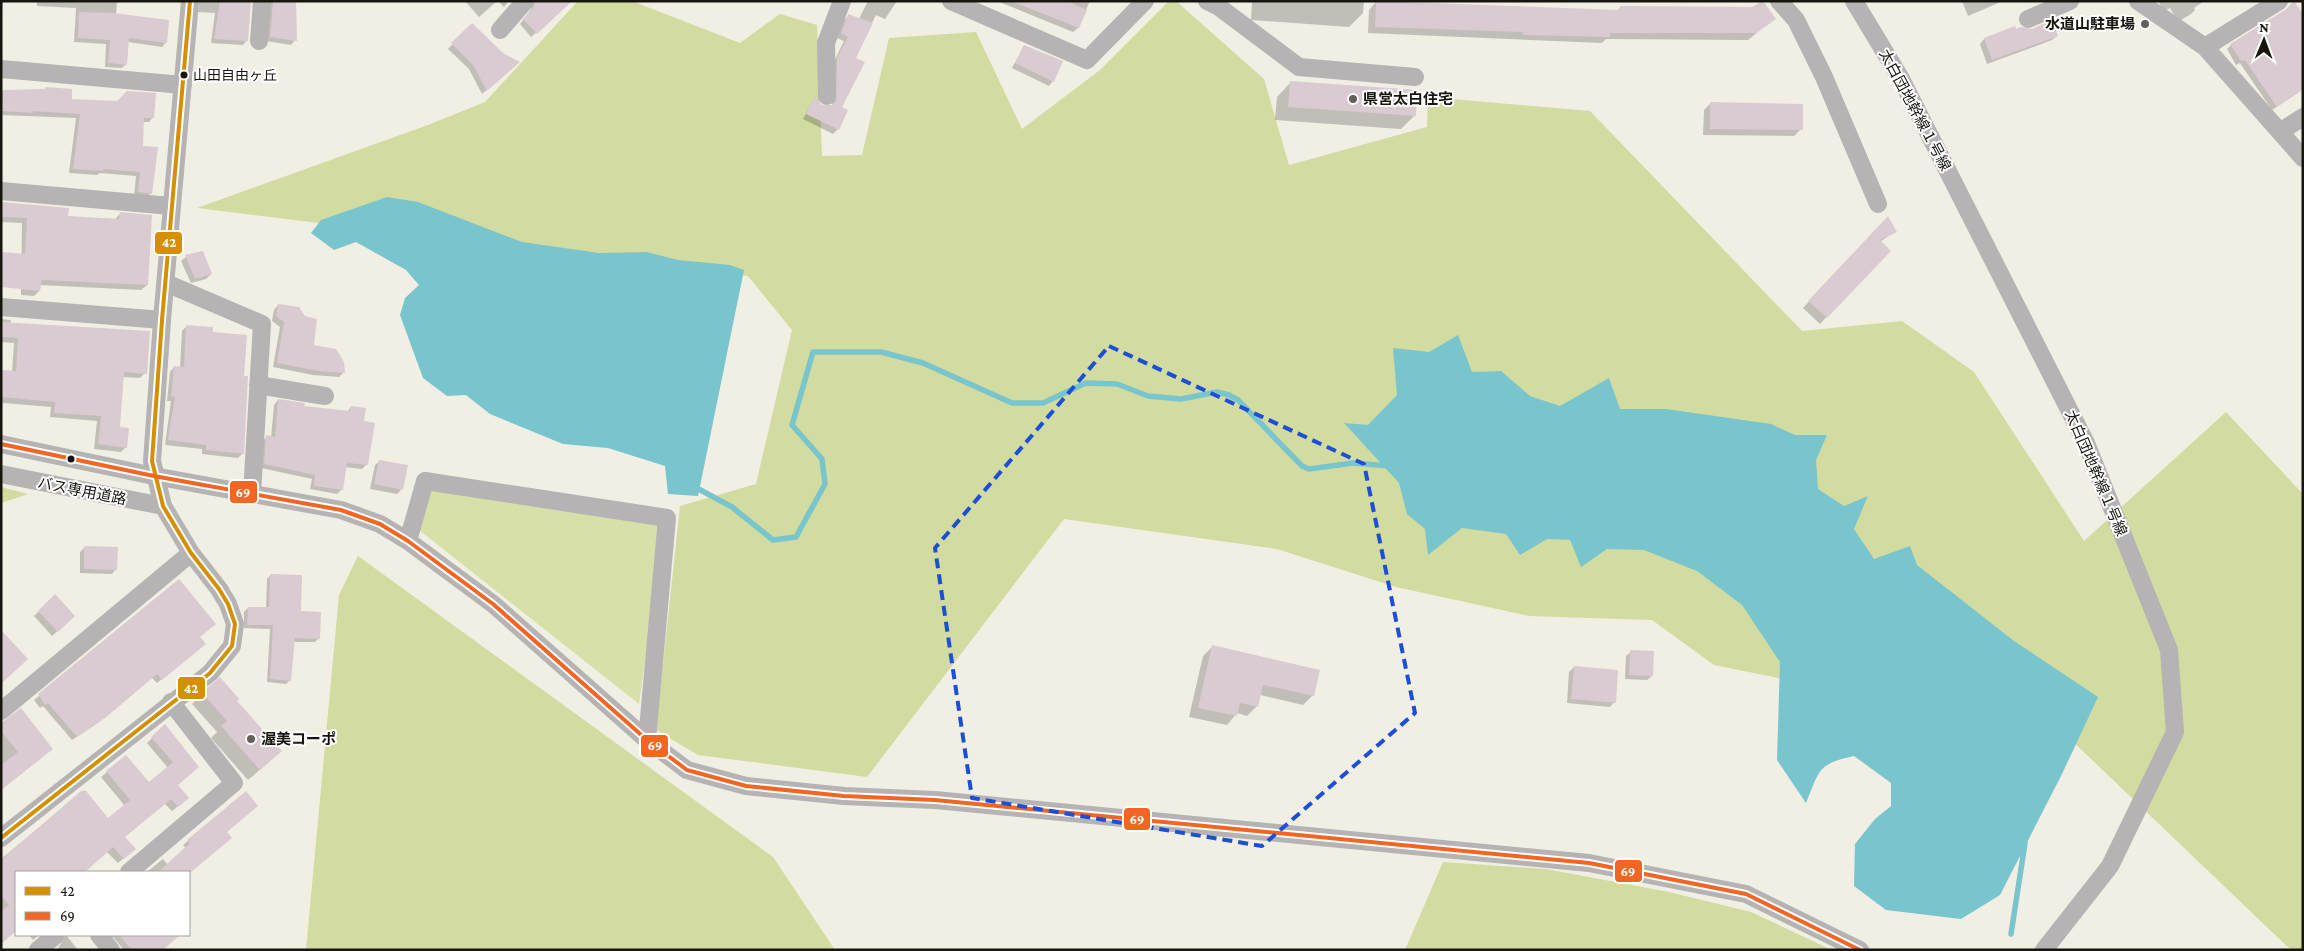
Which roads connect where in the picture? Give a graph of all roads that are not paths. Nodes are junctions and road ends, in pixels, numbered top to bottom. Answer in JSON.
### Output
{"nodes":[{"id":1,"x":190,"y":1,"type":"edge"},
{"id":2,"x":262,"y":1,"type":"edge"},
{"id":3,"x":525,"y":1,"type":"edge"},
{"id":4,"x":842,"y":1,"type":"edge"},
{"id":5,"x":951,"y":1,"type":"edge"},
{"id":6,"x":1145,"y":1,"type":"edge"},
{"id":7,"x":1779,"y":1,"type":"edge"},
{"id":8,"x":1854,"y":1,"type":"edge"},
{"id":9,"x":2070,"y":1,"type":"edge"},
{"id":10,"x":2138,"y":1,"type":"edge"},
{"id":11,"x":2279,"y":1,"type":"edge"},
{"id":12,"x":1216,"y":3,"type":"edge"},
{"id":13,"x":2028,"y":19,"type":"dead end"},
{"id":14,"x":500,"y":30,"type":"dead end"},
{"id":15,"x":259,"y":41,"type":"dead end"},
{"id":16,"x":2205,"y":47,"type":"junction"},
{"id":17,"x":1,"y":69,"type":"edge"},
{"id":18,"x":1415,"y":77,"type":"dead end"},
{"id":19,"x":183,"y":85,"type":"junction"},
{"id":20,"x":827,"y":96,"type":"dead end"},
{"id":21,"x":2303,"y":117,"type":"edge"},
{"id":22,"x":2281,"y":131,"type":"junction"},
{"id":23,"x":2303,"y":158,"type":"edge"},
{"id":24,"x":1,"y":191,"type":"edge"},
{"id":25,"x":1878,"y":204,"type":"dead end"},
{"id":26,"x":171,"y":206,"type":"junction"},
{"id":27,"x":166,"y":284,"type":"junction"},
{"id":28,"x":1,"y":307,"type":"edge"},
{"id":29,"x":162,"y":320,"type":"junction"},
{"id":30,"x":258,"y":385,"type":"junction"},
{"id":31,"x":325,"y":396,"type":"dead end"},
{"id":32,"x":1,"y":444,"type":"edge"},
{"id":33,"x":1,"y":474,"type":"edge"},
{"id":34,"x":154,"y":476,"type":"junction"},
{"id":35,"x":252,"y":494,"type":"junction"},
{"id":36,"x":164,"y":506,"type":"junction"},
{"id":37,"x":408,"y":541,"type":"junction"},
{"id":38,"x":191,"y":553,"type":"junction"},
{"id":39,"x":171,"y":702,"type":"junction"},
{"id":40,"x":1,"y":711,"type":"edge"},
{"id":41,"x":647,"y":740,"type":"junction"},
{"id":42,"x":1,"y":838,"type":"edge"},
{"id":43,"x":130,"y":871,"type":"edge"},
{"id":44,"x":55,"y":936,"type":"edge"},
{"id":45,"x":100,"y":936,"type":"edge"},
{"id":46,"x":38,"y":950,"type":"edge"},
{"id":47,"x":111,"y":950,"type":"edge"},
{"id":48,"x":1860,"y":950,"type":"edge"},
{"id":49,"x":2044,"y":950,"type":"edge"}],
"edges":[{"from":1,"to":19,"type":"street"},
{"from":2,"to":15,"type":"street"},
{"from":3,"to":14,"type":"street"},
{"from":4,"to":20,"type":"street"},
{"from":5,"to":6,"type":"street"},
{"from":7,"to":25,"type":"street"},
{"from":8,"to":49,"type":"street","name":"太白団地幹線１号線"},
{"from":9,"to":13,"type":"street"},
{"from":10,"to":16,"type":"street"},
{"from":11,"to":16,"type":"street"},
{"from":12,"to":18,"type":"street"},
{"from":16,"to":22,"type":"street"},
{"from":17,"to":19,"type":"street"},
{"from":19,"to":26,"type":"street"},
{"from":21,"to":22,"type":"street"},
{"from":22,"to":23,"type":"street"},
{"from":24,"to":26,"type":"street"},
{"from":26,"to":27,"type":"street"},
{"from":27,"to":29,"type":"street"},
{"from":27,"to":30,"type":"street"},
{"from":28,"to":29,"type":"street"},
{"from":29,"to":34,"type":"street"},
{"from":30,"to":31,"type":"street"},
{"from":30,"to":35,"type":"street"},
{"from":32,"to":34,"type":"street"},
{"from":33,"to":36,"type":"street","name":"バス専用道路"},
{"from":34,"to":35,"type":"street"},
{"from":34,"to":36,"type":"street"},
{"from":35,"to":37,"type":"street"},
{"from":36,"to":38,"type":"street"},
{"from":37,"to":41,"type":"street"},
{"from":37,"to":41,"type":"street"},
{"from":38,"to":39,"type":"street"},
{"from":38,"to":40,"type":"street"},
{"from":39,"to":42,"type":"street"},
{"from":39,"to":43,"type":"street"},
{"from":41,"to":48,"type":"street"},
{"from":44,"to":46,"type":"street"},
{"from":45,"to":47,"type":"street"}]}
